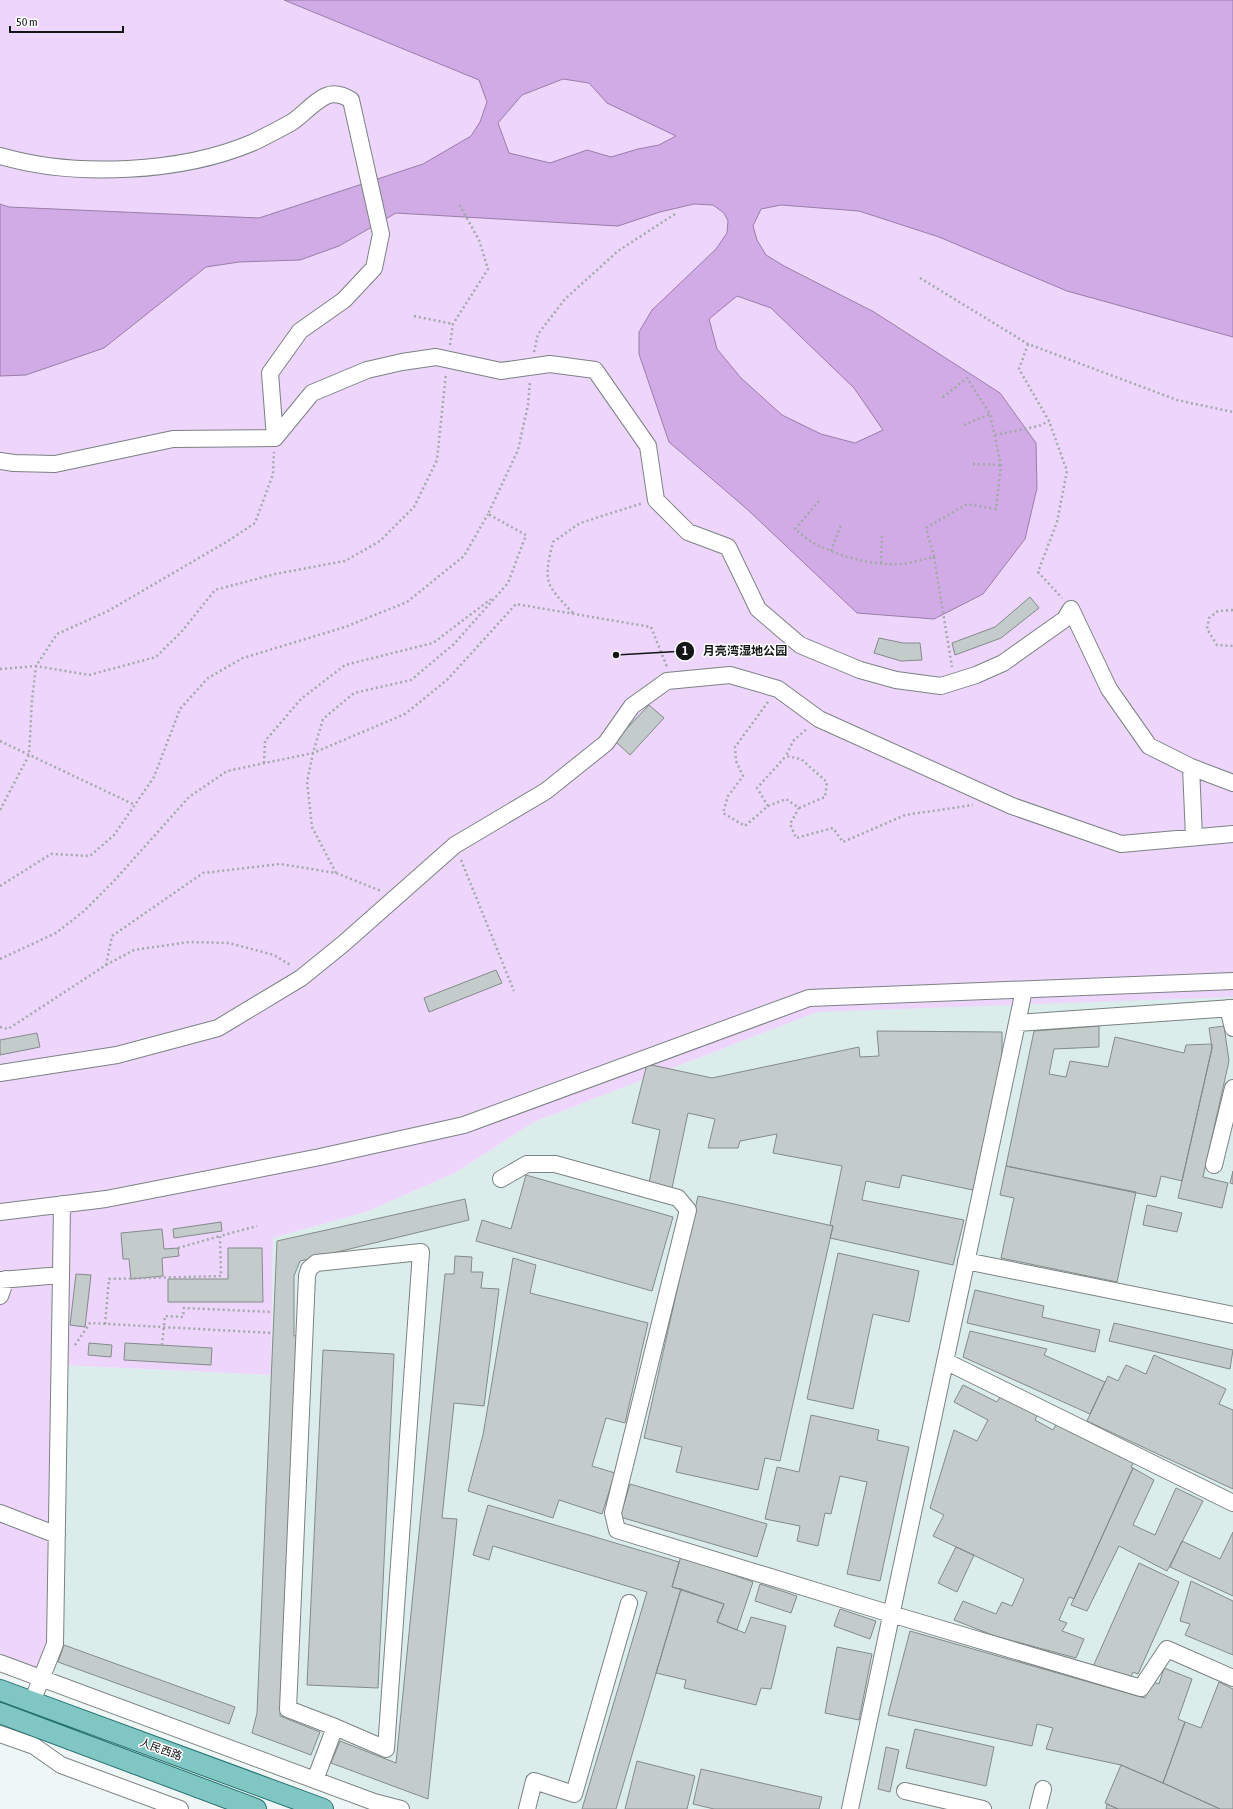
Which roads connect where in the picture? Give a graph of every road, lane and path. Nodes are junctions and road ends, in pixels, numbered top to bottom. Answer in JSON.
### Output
{"nodes":[{"id":1,"x":0,"y":156,"type":"edge"},
{"id":2,"x":459,"y":204,"type":"dead end"},
{"id":3,"x":675,"y":214,"type":"dead end"},
{"id":4,"x":920,"y":278,"type":"dead end"},
{"id":5,"x":414,"y":316,"type":"dead end"},
{"id":6,"x":453,"y":324,"type":"junction"},
{"id":7,"x":1028,"y":344,"type":"junction"},
{"id":8,"x":448,"y":359,"type":"junction"},
{"id":9,"x":532,"y":366,"type":"junction"},
{"id":10,"x":942,"y":398,"type":"dead end"},
{"id":11,"x":1233,"y":412,"type":"edge"},
{"id":12,"x":990,"y":414,"type":"junction"},
{"id":13,"x":1049,"y":421,"type":"junction"},
{"id":14,"x":964,"y":425,"type":"dead end"},
{"id":15,"x":995,"y":435,"type":"junction"},
{"id":16,"x":275,"y":438,"type":"junction"},
{"id":17,"x":0,"y":461,"type":"edge"},
{"id":18,"x":973,"y":464,"type":"dead end"},
{"id":19,"x":1001,"y":465,"type":"junction"},
{"id":20,"x":656,"y":500,"type":"junction"},
{"id":21,"x":819,"y":501,"type":"dead end"},
{"id":22,"x":488,"y":514,"type":"junction"},
{"id":23,"x":841,"y":525,"type":"dead end"},
{"id":24,"x":882,"y":536,"type":"dead end"},
{"id":25,"x":831,"y":551,"type":"junction"},
{"id":26,"x":934,"y":557,"type":"junction"},
{"id":27,"x":881,"y":563,"type":"junction"},
{"id":28,"x":496,"y":595,"type":"junction"},
{"id":29,"x":1071,"y":609,"type":"junction"},
{"id":30,"x":1233,"y":610,"type":"edge"},
{"id":31,"x":574,"y":614,"type":"junction"},
{"id":32,"x":1233,"y":646,"type":"edge"},
{"id":33,"x":36,"y":666,"type":"junction"},
{"id":34,"x":0,"y":669,"type":"edge"},
{"id":35,"x":681,"y":680,"type":"junction"},
{"id":36,"x":954,"y":682,"type":"junction"},
{"id":37,"x":778,"y":689,"type":"junction"},
{"id":38,"x":819,"y":719,"type":"junction"},
{"id":39,"x":0,"y":741,"type":"edge"},
{"id":40,"x":313,"y":753,"type":"junction"},
{"id":41,"x":29,"y":755,"type":"junction"},
{"id":42,"x":786,"y":756,"type":"junction"},
{"id":43,"x":264,"y":763,"type":"junction"},
{"id":44,"x":1191,"y":767,"type":"junction"},
{"id":45,"x":1233,"y":783,"type":"edge"},
{"id":46,"x":1001,"y":801,"type":"junction"},
{"id":47,"x":135,"y":805,"type":"junction"},
{"id":48,"x":768,"y":806,"type":"junction"},
{"id":49,"x":799,"y":808,"type":"junction"},
{"id":50,"x":0,"y":810,"type":"edge"},
{"id":51,"x":1233,"y":834,"type":"edge"},
{"id":52,"x":1194,"y":838,"type":"junction"},
{"id":53,"x":455,"y":845,"type":"junction"},
{"id":54,"x":336,"y":873,"type":"junction"},
{"id":55,"x":0,"y":886,"type":"edge"},
{"id":56,"x":396,"y":897,"type":"junction"},
{"id":57,"x":0,"y":959,"type":"edge"},
{"id":58,"x":106,"y":965,"type":"junction"},
{"id":59,"x":306,"y":974,"type":"junction"},
{"id":60,"x":1233,"y":981,"type":"edge"},
{"id":61,"x":1024,"y":990,"type":"junction"},
{"id":62,"x":514,"y":991,"type":"dead end"},
{"id":63,"x":1230,"y":1008,"type":"edge"},
{"id":64,"x":1017,"y":1023,"type":"junction"},
{"id":65,"x":0,"y":1027,"type":"edge"},
{"id":66,"x":1233,"y":1028,"type":"edge"},
{"id":67,"x":0,"y":1073,"type":"edge"},
{"id":68,"x":1233,"y":1088,"type":"edge"},
{"id":69,"x":1214,"y":1165,"type":"dead end"},
{"id":70,"x":501,"y":1179,"type":"dead end"},
{"id":71,"x":62,"y":1204,"type":"junction"},
{"id":72,"x":0,"y":1212,"type":"edge"},
{"id":73,"x":257,"y":1226,"type":"dead end"},
{"id":74,"x":220,"y":1236,"type":"junction"},
{"id":75,"x":178,"y":1248,"type":"dead end"},
{"id":76,"x":966,"y":1261,"type":"junction"},
{"id":77,"x":61,"y":1275,"type":"junction"},
{"id":78,"x":3,"y":1280,"type":"edge"},
{"id":79,"x":0,"y":1296,"type":"edge"},
{"id":80,"x":272,"y":1312,"type":"dead end"},
{"id":81,"x":1233,"y":1315,"type":"edge"},
{"id":82,"x":105,"y":1324,"type":"junction"},
{"id":83,"x":164,"y":1327,"type":"junction"},
{"id":84,"x":272,"y":1333,"type":"dead end"},
{"id":85,"x":162,"y":1345,"type":"dead end"},
{"id":86,"x":60,"y":1348,"type":"junction"},
{"id":87,"x":945,"y":1361,"type":"junction"},
{"id":88,"x":1233,"y":1503,"type":"edge"},
{"id":89,"x":0,"y":1513,"type":"edge"},
{"id":90,"x":57,"y":1535,"type":"junction"},
{"id":91,"x":629,"y":1603,"type":"dead end"},
{"id":92,"x":891,"y":1614,"type":"junction"},
{"id":93,"x":0,"y":1663,"type":"edge"},
{"id":94,"x":42,"y":1677,"type":"junction"},
{"id":95,"x":1233,"y":1678,"type":"edge"},
{"id":96,"x":0,"y":1690,"type":"edge"},
{"id":97,"x":32,"y":1702,"type":"junction"},
{"id":98,"x":0,"y":1713,"type":"edge"},
{"id":99,"x":335,"y":1727,"type":"junction"},
{"id":100,"x":0,"y":1734,"type":"edge"},
{"id":101,"x":315,"y":1780,"type":"junction"},
{"id":102,"x":1043,"y":1788,"type":"dead end"},
{"id":103,"x":905,"y":1791,"type":"dead end"},
{"id":104,"x":180,"y":1809,"type":"edge"},
{"id":105,"x":256,"y":1809,"type":"edge"},
{"id":106,"x":323,"y":1809,"type":"edge"},
{"id":107,"x":401,"y":1809,"type":"edge"},
{"id":108,"x":527,"y":1809,"type":"edge"},
{"id":109,"x":850,"y":1809,"type":"edge"},
{"id":110,"x":983,"y":1809,"type":"edge"},
{"id":111,"x":1038,"y":1809,"type":"edge"}],
"edges":[{"from":1,"to":16,"type":"street"},
{"from":2,"to":6,"type":"path"},
{"from":3,"to":9,"type":"path"},
{"from":4,"to":7,"type":"path"},
{"from":5,"to":6,"type":"path"},
{"from":6,"to":8,"type":"path"},
{"from":7,"to":11,"type":"path"},
{"from":7,"to":13,"type":"path"},
{"from":8,"to":9,"type":"street"},
{"from":8,"to":16,"type":"street"},
{"from":8,"to":33,"type":"path"},
{"from":9,"to":20,"type":"street"},
{"from":9,"to":22,"type":"path"},
{"from":10,"to":12,"type":"path"},
{"from":12,"to":14,"type":"path"},
{"from":12,"to":15,"type":"path"},
{"from":13,"to":15,"type":"path"},
{"from":13,"to":29,"type":"path"},
{"from":15,"to":19,"type":"path"},
{"from":16,"to":17,"type":"street"},
{"from":16,"to":33,"type":"path"},
{"from":18,"to":19,"type":"path"},
{"from":19,"to":26,"type":"path"},
{"from":20,"to":31,"type":"path"},
{"from":20,"to":36,"type":"street"},
{"from":21,"to":25,"type":"path"},
{"from":22,"to":28,"type":"path"},
{"from":22,"to":47,"type":"path"},
{"from":23,"to":25,"type":"path"},
{"from":24,"to":27,"type":"path"},
{"from":25,"to":27,"type":"path"},
{"from":26,"to":27,"type":"path"},
{"from":26,"to":36,"type":"path"},
{"from":28,"to":40,"type":"path"},
{"from":28,"to":43,"type":"path"},
{"from":29,"to":36,"type":"street"},
{"from":29,"to":44,"type":"street"},
{"from":30,"to":32,"type":"path"},
{"from":31,"to":35,"type":"path"},
{"from":31,"to":40,"type":"path"},
{"from":33,"to":34,"type":"path"},
{"from":33,"to":41,"type":"path"},
{"from":35,"to":37,"type":"street"},
{"from":35,"to":53,"type":"street"},
{"from":37,"to":38,"type":"street"},
{"from":37,"to":48,"type":"path"},
{"from":38,"to":42,"type":"path"},
{"from":38,"to":46,"type":"street"},
{"from":39,"to":41,"type":"path"},
{"from":40,"to":43,"type":"path"},
{"from":40,"to":54,"type":"path"},
{"from":41,"to":47,"type":"path"},
{"from":41,"to":50,"type":"path"},
{"from":42,"to":48,"type":"path"},
{"from":42,"to":49,"type":"path"},
{"from":43,"to":57,"type":"path"},
{"from":44,"to":45,"type":"street"},
{"from":44,"to":52,"type":"street"},
{"from":46,"to":49,"type":"path"},
{"from":46,"to":52,"type":"street"},
{"from":47,"to":55,"type":"path"},
{"from":48,"to":49,"type":"path"},
{"from":51,"to":52,"type":"street"},
{"from":53,"to":56,"type":"street"},
{"from":53,"to":62,"type":"path"},
{"from":54,"to":56,"type":"path"},
{"from":54,"to":58,"type":"path"},
{"from":56,"to":59,"type":"street"},
{"from":58,"to":59,"type":"path"},
{"from":58,"to":65,"type":"path"},
{"from":59,"to":67,"type":"street"},
{"from":60,"to":61,"type":"street"},
{"from":61,"to":64,"type":"street"},
{"from":61,"to":71,"type":"street"},
{"from":63,"to":64,"type":"street"},
{"from":63,"to":66,"type":"street"},
{"from":64,"to":76,"type":"street"},
{"from":68,"to":69,"type":"street"},
{"from":70,"to":92,"type":"street"},
{"from":71,"to":72,"type":"street"},
{"from":71,"to":77,"type":"street"},
{"from":73,"to":74,"type":"path"},
{"from":74,"to":75,"type":"path"},
{"from":74,"to":82,"type":"path"},
{"from":76,"to":81,"type":"street"},
{"from":76,"to":87,"type":"street"},
{"from":77,"to":78,"type":"street"},
{"from":77,"to":86,"type":"street"},
{"from":78,"to":79,"type":"street"},
{"from":80,"to":83,"type":"path"},
{"from":82,"to":83,"type":"path"},
{"from":82,"to":86,"type":"path"},
{"from":83,"to":84,"type":"path"},
{"from":83,"to":85,"type":"path"},
{"from":86,"to":90,"type":"street"},
{"from":87,"to":88,"type":"street"},
{"from":87,"to":92,"type":"street"},
{"from":89,"to":90,"type":"street"},
{"from":90,"to":94,"type":"street"},
{"from":91,"to":108,"type":"street"},
{"from":92,"to":95,"type":"street"},
{"from":92,"to":109,"type":"street"},
{"from":93,"to":94,"type":"street"},
{"from":94,"to":97,"type":"street"},
{"from":94,"to":101,"type":"street"},
{"from":96,"to":97,"type":"main road","name":"人民西路"},
{"from":97,"to":106,"type":"main road","name":"人民西路"},
{"from":98,"to":105,"type":"main road","name":"人民西路"},
{"from":99,"to":99,"type":"street"},
{"from":99,"to":101,"type":"street"},
{"from":100,"to":104,"type":"street"},
{"from":101,"to":107,"type":"street"},
{"from":102,"to":111,"type":"street"},
{"from":103,"to":110,"type":"street"}]}
